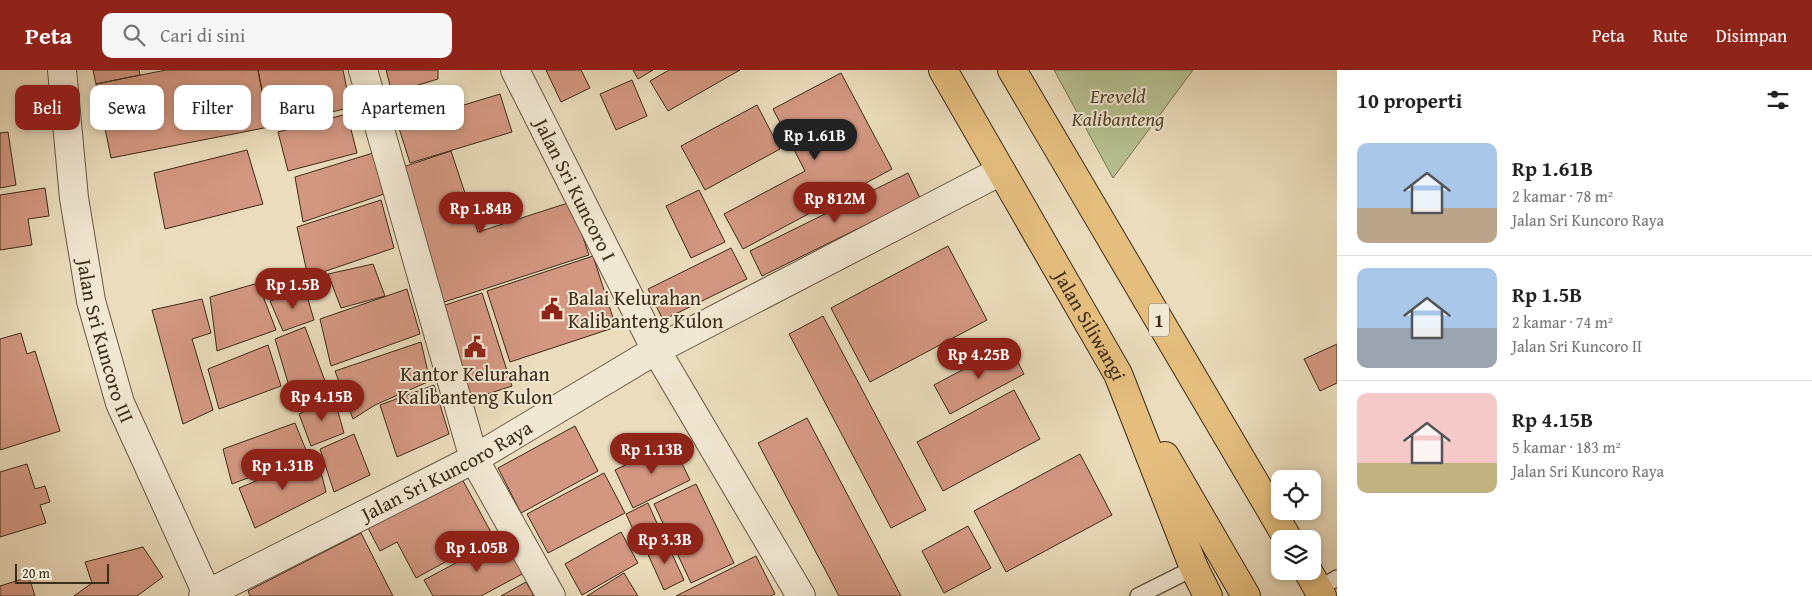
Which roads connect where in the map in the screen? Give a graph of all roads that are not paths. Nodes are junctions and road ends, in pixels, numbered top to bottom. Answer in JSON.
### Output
{"nodes":[{"id":1,"x":62,"y":70,"type":"edge"},
{"id":2,"x":363,"y":70,"type":"edge"},
{"id":3,"x":514,"y":70,"type":"edge"},
{"id":4,"x":943,"y":70,"type":"edge"},
{"id":5,"x":1012,"y":70,"type":"edge"},
{"id":6,"x":1001,"y":172,"type":"junction"},
{"id":7,"x":656,"y":350,"type":"junction"},
{"id":8,"x":1118,"y":374,"type":"junction"},
{"id":9,"x":474,"y":459,"type":"junction"},
{"id":10,"x":1283,"y":530,"type":"edge"},
{"id":11,"x":1194,"y":568,"type":"junction"},
{"id":12,"x":206,"y":595,"type":"edge"},
{"id":13,"x":551,"y":596,"type":"edge"},
{"id":14,"x":800,"y":596,"type":"edge"},
{"id":15,"x":1138,"y":596,"type":"edge"},
{"id":16,"x":1208,"y":596,"type":"edge"},
{"id":17,"x":1246,"y":596,"type":"edge"}],
"edges":[{"from":1,"to":12,"type":"street","name":"Jalan Sri Kuncoro III"},
{"from":2,"to":9,"type":"street"},
{"from":3,"to":7,"type":"street","name":"Jalan Sri Kuncoro I"},
{"from":4,"to":6,"type":"highway","name":"Jalan Siliwangi"},
{"from":5,"to":10,"type":"highway","number":"1"},
{"from":6,"to":7,"type":"street","name":"Jalan Sri Kuncoro Raya"},
{"from":6,"to":8,"type":"highway","name":"Jalan Siliwangi"},
{"from":7,"to":9,"type":"street","name":"Jalan Sri Kuncoro Raya"},
{"from":7,"to":14,"type":"street","name":"Jalan Sri Kuncoro I"},
{"from":8,"to":11,"type":"highway","name":"Jalan Siliwangi"},
{"from":8,"to":17,"type":"highway"},
{"from":9,"to":12,"type":"street","name":"Jalan Sri Kuncoro Raya"},
{"from":9,"to":13,"type":"street"},
{"from":11,"to":15,"type":"lane"},
{"from":11,"to":16,"type":"highway","name":"Jalan Siliwangi"}]}
